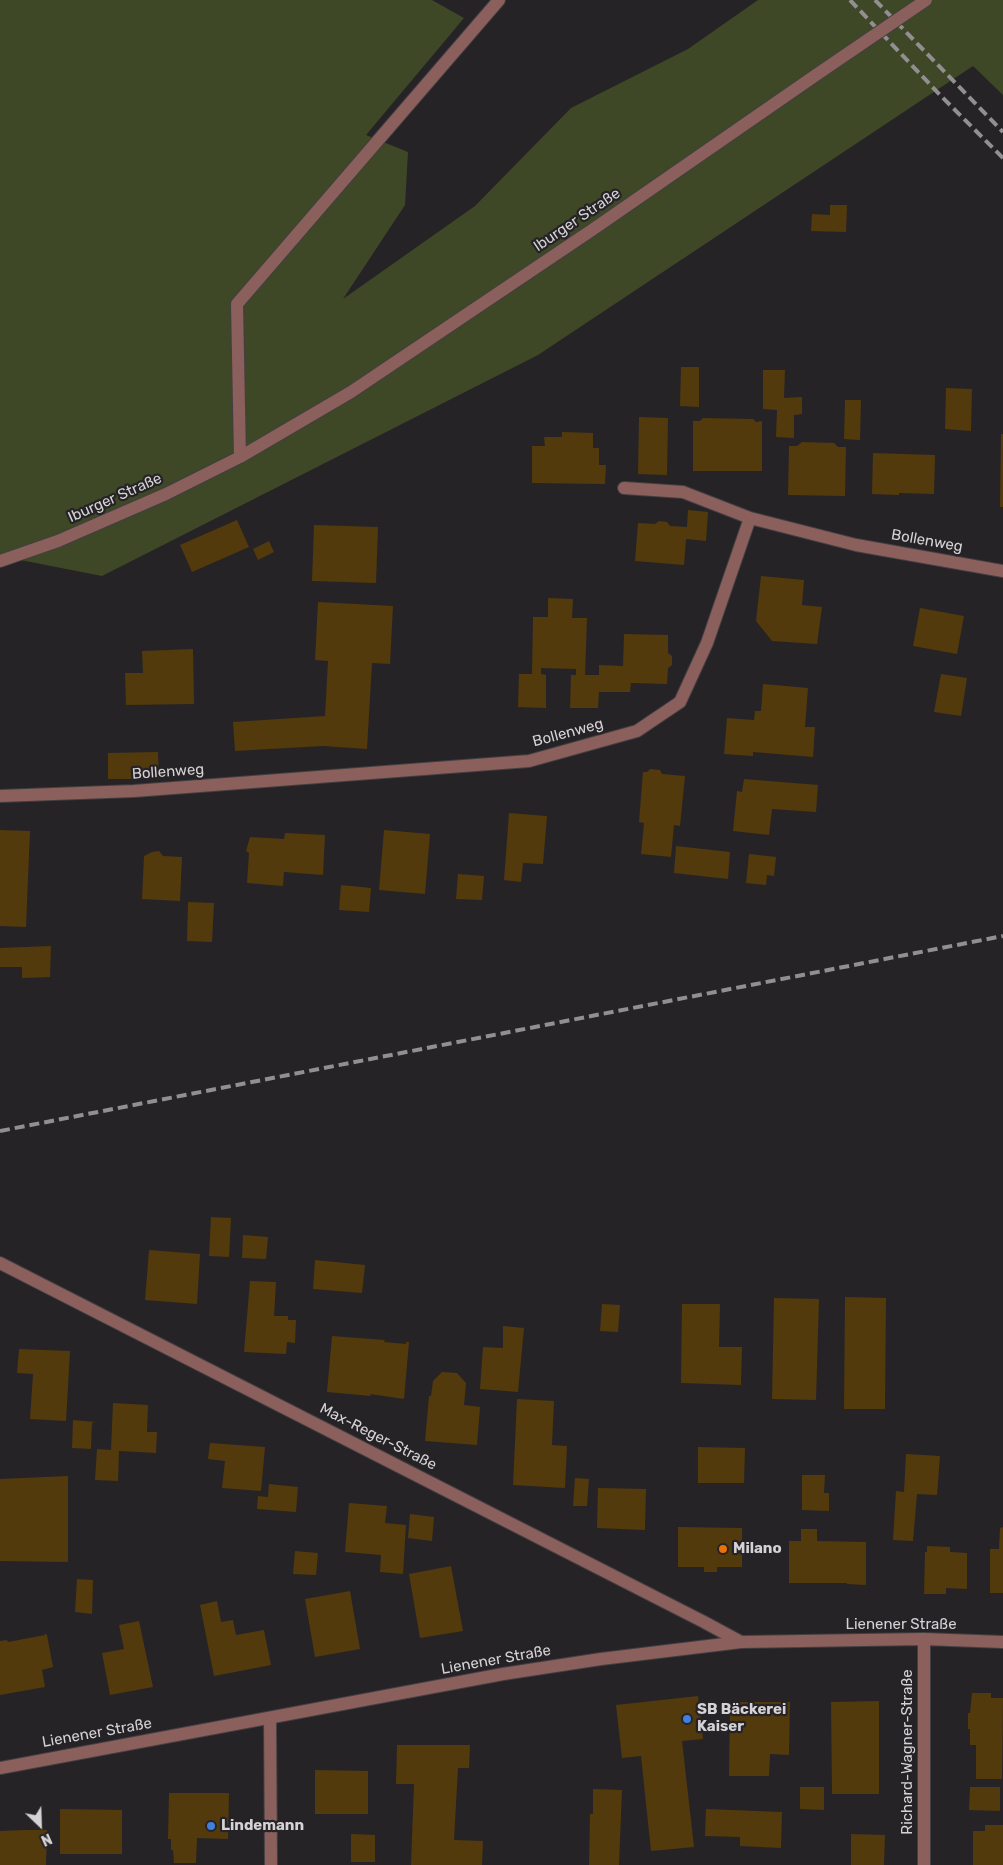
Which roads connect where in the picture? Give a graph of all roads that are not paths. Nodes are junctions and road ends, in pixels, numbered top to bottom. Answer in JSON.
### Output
{"nodes":[{"id":1,"x":499,"y":0,"type":"edge"},
{"id":2,"x":926,"y":0,"type":"edge"},
{"id":3,"x":240,"y":457,"type":"junction"},
{"id":4,"x":624,"y":488,"type":"dead end"},
{"id":5,"x":750,"y":518,"type":"junction"},
{"id":6,"x":0,"y":561,"type":"edge"},
{"id":7,"x":1003,"y":571,"type":"edge"},
{"id":8,"x":0,"y":796,"type":"edge"},
{"id":9,"x":0,"y":1263,"type":"edge"},
{"id":10,"x":924,"y":1639,"type":"junction"},
{"id":11,"x":741,"y":1642,"type":"junction"},
{"id":12,"x":1003,"y":1642,"type":"edge"},
{"id":13,"x":270,"y":1718,"type":"junction"},
{"id":14,"x":0,"y":1768,"type":"edge"},
{"id":15,"x":271,"y":1865,"type":"edge"},
{"id":16,"x":924,"y":1865,"type":"edge"}],
"edges":[{"from":1,"to":3,"type":"street"},
{"from":2,"to":3,"type":"street","name":"Iburger Straße","bridge":true},
{"from":3,"to":6,"type":"street","name":"Iburger Straße"},
{"from":4,"to":5,"type":"street"},
{"from":5,"to":7,"type":"street","name":"Bollenweg"},
{"from":5,"to":8,"type":"street","name":"Bollenweg"},
{"from":9,"to":11,"type":"street","name":"Max-Reger-Straße"},
{"from":10,"to":11,"type":"street","name":"Lienener Straße"},
{"from":10,"to":12,"type":"street","name":"Lienener Straße"},
{"from":10,"to":16,"type":"street","name":"Richard-Wagner-Straße"},
{"from":11,"to":13,"type":"street","name":"Lienener Straße"},
{"from":13,"to":14,"type":"street","name":"Lienener Straße"},
{"from":13,"to":15,"type":"street"}]}
